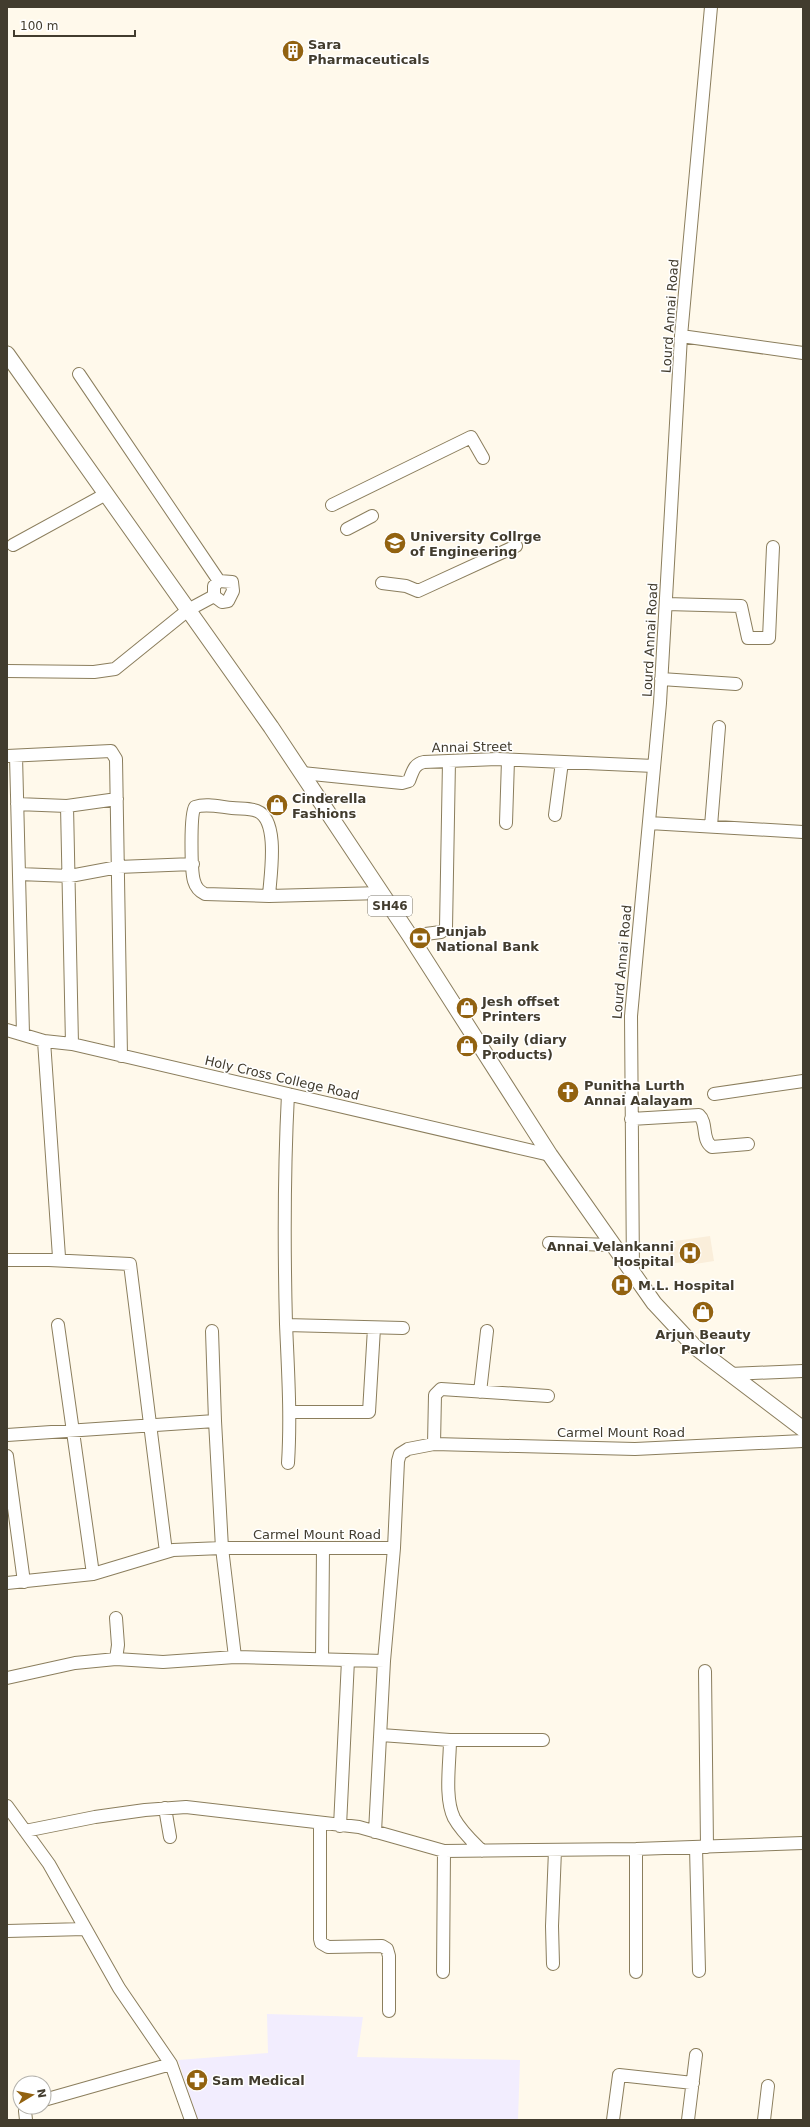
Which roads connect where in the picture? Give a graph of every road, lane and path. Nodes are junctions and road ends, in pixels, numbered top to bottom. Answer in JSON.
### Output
{"nodes":[{"id":1,"x":711,"y":7,"type":"edge"},
{"id":2,"x":681,"y":336,"type":"junction"},
{"id":3,"x":7,"y":354,"type":"edge"},
{"id":4,"x":803,"y":354,"type":"edge"},
{"id":5,"x":79,"y":374,"type":"dead end"},
{"id":6,"x":483,"y":458,"type":"dead end"},
{"id":7,"x":106,"y":494,"type":"junction"},
{"id":8,"x":332,"y":505,"type":"dead end"},
{"id":9,"x":372,"y":516,"type":"dead end"},
{"id":10,"x":347,"y":529,"type":"dead end"},
{"id":11,"x":13,"y":545,"type":"dead end"},
{"id":12,"x":516,"y":546,"type":"dead end"},
{"id":13,"x":773,"y":547,"type":"dead end"},
{"id":14,"x":219,"y":581,"type":"junction"},
{"id":15,"x":382,"y":584,"type":"dead end"},
{"id":16,"x":214,"y":596,"type":"junction"},
{"id":17,"x":666,"y":604,"type":"junction"},
{"id":18,"x":188,"y":610,"type":"junction"},
{"id":19,"x":7,"y":671,"type":"edge"},
{"id":20,"x":662,"y":679,"type":"junction"},
{"id":21,"x":736,"y":684,"type":"dead end"},
{"id":22,"x":719,"y":727,"type":"dead end"},
{"id":23,"x":12,"y":756,"type":"edge"},
{"id":24,"x":508,"y":760,"type":"junction"},
{"id":25,"x":450,"y":761,"type":"junction"},
{"id":26,"x":562,"y":762,"type":"junction"},
{"id":27,"x":654,"y":766,"type":"junction"},
{"id":28,"x":302,"y":773,"type":"junction"},
{"id":29,"x":117,"y":799,"type":"junction"},
{"id":30,"x":17,"y":804,"type":"junction"},
{"id":31,"x":67,"y":806,"type":"junction"},
{"id":32,"x":555,"y":815,"type":"dead end"},
{"id":33,"x":506,"y":822,"type":"dead end"},
{"id":34,"x":649,"y":823,"type":"junction"},
{"id":35,"x":711,"y":826,"type":"junction"},
{"id":36,"x":803,"y":832,"type":"edge"},
{"id":37,"x":193,"y":864,"type":"junction"},
{"id":38,"x":118,"y":867,"type":"junction"},
{"id":39,"x":19,"y":874,"type":"junction"},
{"id":40,"x":70,"y":876,"type":"junction"},
{"id":41,"x":382,"y":893,"type":"junction"},
{"id":42,"x":269,"y":896,"type":"junction"},
{"id":43,"x":410,"y":936,"type":"junction"},
{"id":44,"x":7,"y":1030,"type":"edge"},
{"id":45,"x":23,"y":1034,"type":"junction"},
{"id":46,"x":44,"y":1041,"type":"junction"},
{"id":47,"x":72,"y":1044,"type":"junction"},
{"id":48,"x":122,"y":1056,"type":"junction"},
{"id":49,"x":803,"y":1081,"type":"edge"},
{"id":50,"x":288,"y":1094,"type":"junction"},
{"id":51,"x":714,"y":1094,"type":"dead end"},
{"id":52,"x":631,"y":1119,"type":"junction"},
{"id":53,"x":748,"y":1144,"type":"dead end"},
{"id":54,"x":550,"y":1155,"type":"junction"},
{"id":55,"x":549,"y":1243,"type":"dead end"},
{"id":56,"x":612,"y":1245,"type":"junction"},
{"id":57,"x":7,"y":1260,"type":"edge"},
{"id":58,"x":49,"y":1260,"type":"junction"},
{"id":59,"x":633,"y":1274,"type":"junction"},
{"id":60,"x":286,"y":1324,"type":"junction"},
{"id":61,"x":58,"y":1325,"type":"dead end"},
{"id":62,"x":374,"y":1328,"type":"junction"},
{"id":63,"x":403,"y":1328,"type":"dead end"},
{"id":64,"x":212,"y":1331,"type":"dead end"},
{"id":65,"x":487,"y":1331,"type":"dead end"},
{"id":66,"x":803,"y":1371,"type":"edge"},
{"id":67,"x":730,"y":1374,"type":"junction"},
{"id":68,"x":480,"y":1392,"type":"junction"},
{"id":69,"x":548,"y":1396,"type":"dead end"},
{"id":70,"x":290,"y":1412,"type":"junction"},
{"id":71,"x":215,"y":1421,"type":"junction"},
{"id":72,"x":149,"y":1425,"type":"junction"},
{"id":73,"x":803,"y":1429,"type":"edge"},
{"id":74,"x":72,"y":1430,"type":"junction"},
{"id":75,"x":7,"y":1435,"type":"edge"},
{"id":76,"x":803,"y":1441,"type":"edge"},
{"id":77,"x":434,"y":1444,"type":"junction"},
{"id":78,"x":7,"y":1456,"type":"edge"},
{"id":79,"x":288,"y":1463,"type":"dead end"},
{"id":80,"x":222,"y":1548,"type":"junction"},
{"id":81,"x":323,"y":1548,"type":"junction"},
{"id":82,"x":394,"y":1548,"type":"junction"},
{"id":83,"x":166,"y":1552,"type":"junction"},
{"id":84,"x":93,"y":1574,"type":"junction"},
{"id":85,"x":24,"y":1582,"type":"junction"},
{"id":86,"x":7,"y":1584,"type":"edge"},
{"id":87,"x":116,"y":1618,"type":"dead end"},
{"id":88,"x":235,"y":1657,"type":"junction"},
{"id":89,"x":116,"y":1659,"type":"junction"},
{"id":90,"x":322,"y":1659,"type":"junction"},
{"id":91,"x":348,"y":1660,"type":"junction"},
{"id":92,"x":384,"y":1661,"type":"junction"},
{"id":93,"x":705,"y":1671,"type":"dead end"},
{"id":94,"x":7,"y":1678,"type":"edge"},
{"id":95,"x":381,"y":1735,"type":"junction"},
{"id":96,"x":450,"y":1740,"type":"junction"},
{"id":97,"x":543,"y":1740,"type":"dead end"},
{"id":98,"x":7,"y":1806,"type":"edge"},
{"id":99,"x":165,"y":1808,"type":"junction"},
{"id":100,"x":320,"y":1823,"type":"junction"},
{"id":101,"x":340,"y":1826,"type":"junction"},
{"id":102,"x":25,"y":1831,"type":"junction"},
{"id":103,"x":375,"y":1832,"type":"junction"},
{"id":104,"x":170,"y":1837,"type":"dead end"},
{"id":105,"x":803,"y":1843,"type":"edge"},
{"id":106,"x":702,"y":1847,"type":"junction"},
{"id":107,"x":636,"y":1849,"type":"junction"},
{"id":108,"x":555,"y":1850,"type":"junction"},
{"id":109,"x":444,"y":1851,"type":"junction"},
{"id":110,"x":482,"y":1851,"type":"junction"},
{"id":111,"x":85,"y":1928,"type":"junction"},
{"id":112,"x":7,"y":1931,"type":"edge"},
{"id":113,"x":553,"y":1964,"type":"dead end"},
{"id":114,"x":699,"y":1971,"type":"dead end"},
{"id":115,"x":444,"y":1972,"type":"dead end"},
{"id":116,"x":636,"y":1972,"type":"dead end"},
{"id":117,"x":389,"y":2011,"type":"dead end"},
{"id":118,"x":696,"y":2055,"type":"dead end"},
{"id":119,"x":171,"y":2064,"type":"junction"},
{"id":120,"x":693,"y":2082,"type":"junction"},
{"id":121,"x":768,"y":2086,"type":"dead end"},
{"id":122,"x":52,"y":2098,"type":"edge"},
{"id":123,"x":191,"y":2120,"type":"edge"},
{"id":124,"x":613,"y":2120,"type":"edge"},
{"id":125,"x":688,"y":2120,"type":"edge"},
{"id":126,"x":764,"y":2120,"type":"edge"}],
"edges":[{"from":1,"to":2,"type":"street","name":"Lourd Annai Road"},
{"from":2,"to":4,"type":"street"},
{"from":2,"to":17,"type":"street","name":"Lourd Annai Road"},
{"from":3,"to":7,"type":"main road","number":"SH46"},
{"from":5,"to":14,"type":"street"},
{"from":6,"to":8,"type":"street"},
{"from":7,"to":11,"type":"street"},
{"from":7,"to":18,"type":"main road","number":"SH46"},
{"from":9,"to":10,"type":"street"},
{"from":12,"to":15,"type":"street"},
{"from":13,"to":17,"type":"street"},
{"from":14,"to":16,"type":"street"},
{"from":14,"to":16,"type":"street"},
{"from":16,"to":18,"type":"street"},
{"from":17,"to":20,"type":"street","name":"Lourd Annai Road"},
{"from":18,"to":19,"type":"street"},
{"from":18,"to":28,"type":"main road","number":"SH46"},
{"from":20,"to":21,"type":"street"},
{"from":20,"to":27,"type":"street","name":"Lourd Annai Road"},
{"from":22,"to":35,"type":"street"},
{"from":23,"to":29,"type":"street"},
{"from":23,"to":30,"type":"street"},
{"from":24,"to":25,"type":"street","name":"Annai Street"},
{"from":24,"to":26,"type":"street","name":"Annai Street"},
{"from":24,"to":33,"type":"street"},
{"from":25,"to":28,"type":"street","name":"Annai Street"},
{"from":25,"to":43,"type":"street"},
{"from":26,"to":27,"type":"street","name":"Annai Street"},
{"from":26,"to":32,"type":"street"},
{"from":27,"to":34,"type":"street","name":"Lourd Annai Road"},
{"from":28,"to":41,"type":"main road","number":"SH46"},
{"from":29,"to":31,"type":"street"},
{"from":29,"to":38,"type":"street"},
{"from":30,"to":31,"type":"street"},
{"from":30,"to":39,"type":"street"},
{"from":31,"to":40,"type":"street"},
{"from":34,"to":35,"type":"street"},
{"from":34,"to":52,"type":"street","name":"Lourd Annai Road"},
{"from":35,"to":36,"type":"street"},
{"from":37,"to":38,"type":"street"},
{"from":37,"to":42,"type":"street"},
{"from":37,"to":42,"type":"street"},
{"from":38,"to":40,"type":"street"},
{"from":38,"to":48,"type":"street"},
{"from":39,"to":40,"type":"street"},
{"from":39,"to":45,"type":"street"},
{"from":40,"to":47,"type":"street"},
{"from":41,"to":42,"type":"street"},
{"from":41,"to":43,"type":"main road","number":"SH46"},
{"from":43,"to":54,"type":"main road","number":"SH46"},
{"from":44,"to":45,"type":"street","name":"Holy Cross College Road"},
{"from":45,"to":46,"type":"street","name":"Holy Cross College Road"},
{"from":46,"to":47,"type":"street","name":"Holy Cross College Road"},
{"from":46,"to":58,"type":"street"},
{"from":47,"to":48,"type":"street","name":"Holy Cross College Road"},
{"from":48,"to":50,"type":"street","name":"Holy Cross College Road"},
{"from":49,"to":51,"type":"street"},
{"from":50,"to":54,"type":"street","name":"Holy Cross College Road"},
{"from":50,"to":60,"type":"street"},
{"from":52,"to":53,"type":"street"},
{"from":52,"to":59,"type":"street","name":"Lourd Annai Road"},
{"from":54,"to":56,"type":"main road","number":"SH46"},
{"from":55,"to":56,"type":"street"},
{"from":56,"to":59,"type":"main road","number":"SH46"},
{"from":57,"to":58,"type":"street"},
{"from":58,"to":72,"type":"street"},
{"from":59,"to":67,"type":"main road","number":"SH46"},
{"from":60,"to":62,"type":"street"},
{"from":60,"to":70,"type":"street"},
{"from":61,"to":74,"type":"street"},
{"from":62,"to":63,"type":"street"},
{"from":62,"to":70,"type":"street"},
{"from":64,"to":71,"type":"street"},
{"from":65,"to":68,"type":"street"},
{"from":66,"to":67,"type":"street"},
{"from":67,"to":73,"type":"main road","number":"SH46"},
{"from":68,"to":69,"type":"street"},
{"from":68,"to":77,"type":"street"},
{"from":70,"to":79,"type":"street"},
{"from":71,"to":72,"type":"street"},
{"from":71,"to":80,"type":"street"},
{"from":72,"to":74,"type":"street"},
{"from":72,"to":83,"type":"street"},
{"from":74,"to":75,"type":"street"},
{"from":74,"to":84,"type":"street"},
{"from":76,"to":77,"type":"street","name":"Carmel Mount Road"},
{"from":77,"to":82,"type":"street","name":"Carmel Mount Road"},
{"from":78,"to":85,"type":"street"},
{"from":80,"to":81,"type":"street","name":"Carmel Mount Road"},
{"from":80,"to":83,"type":"street","name":"Carmel Mount Road"},
{"from":80,"to":88,"type":"street"},
{"from":81,"to":82,"type":"street","name":"Carmel Mount Road"},
{"from":81,"to":90,"type":"street"},
{"from":82,"to":92,"type":"street"},
{"from":83,"to":84,"type":"street","name":"Carmel Mount Road"},
{"from":84,"to":85,"type":"street","name":"Carmel Mount Road"},
{"from":85,"to":86,"type":"street","name":"Carmel Mount Road"},
{"from":87,"to":89,"type":"street"},
{"from":88,"to":89,"type":"street"},
{"from":88,"to":90,"type":"street"},
{"from":89,"to":94,"type":"street"},
{"from":90,"to":91,"type":"street"},
{"from":91,"to":92,"type":"street"},
{"from":91,"to":101,"type":"street"},
{"from":92,"to":95,"type":"street"},
{"from":93,"to":106,"type":"street"},
{"from":95,"to":96,"type":"street"},
{"from":95,"to":103,"type":"street"},
{"from":96,"to":97,"type":"street"},
{"from":96,"to":110,"type":"street"},
{"from":98,"to":102,"type":"street"},
{"from":99,"to":100,"type":"street"},
{"from":99,"to":102,"type":"street"},
{"from":99,"to":104,"type":"street"},
{"from":100,"to":101,"type":"street"},
{"from":100,"to":117,"type":"street"},
{"from":101,"to":103,"type":"street"},
{"from":102,"to":111,"type":"street"},
{"from":103,"to":109,"type":"street"},
{"from":105,"to":106,"type":"street"},
{"from":106,"to":107,"type":"street"},
{"from":106,"to":114,"type":"street"},
{"from":107,"to":108,"type":"street"},
{"from":107,"to":116,"type":"street"},
{"from":108,"to":110,"type":"street"},
{"from":108,"to":113,"type":"street"},
{"from":109,"to":110,"type":"street"},
{"from":109,"to":115,"type":"street"},
{"from":111,"to":112,"type":"street"},
{"from":111,"to":119,"type":"street"},
{"from":118,"to":120,"type":"street"},
{"from":119,"to":122,"type":"street"},
{"from":119,"to":123,"type":"street"},
{"from":120,"to":124,"type":"street"},
{"from":120,"to":125,"type":"street"},
{"from":121,"to":126,"type":"street"}]}
